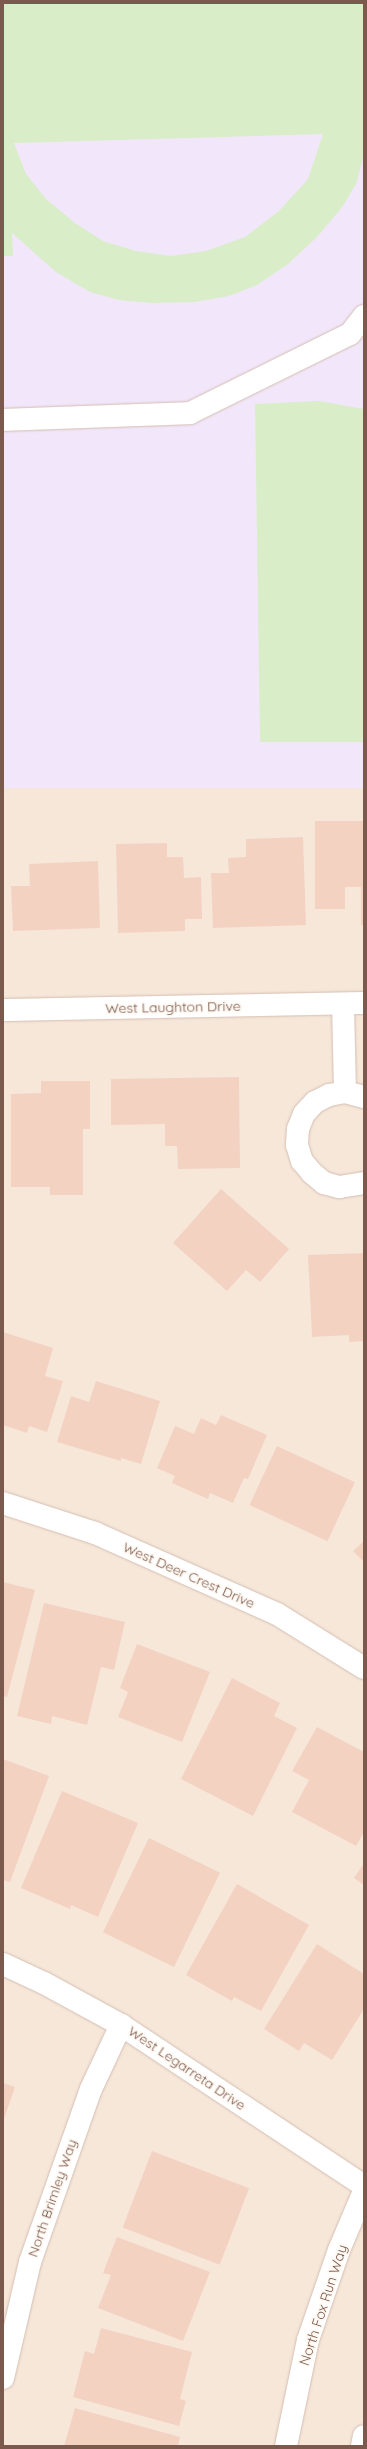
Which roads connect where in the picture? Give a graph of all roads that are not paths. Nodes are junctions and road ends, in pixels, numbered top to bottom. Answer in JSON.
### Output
{"nodes":[{"id":1,"x":364,"y":316,"type":"edge"},
{"id":2,"x":3,"y":420,"type":"edge"},
{"id":3,"x":354,"y":1004,"type":"edge"},
{"id":4,"x":3,"y":1010,"type":"edge"},
{"id":5,"x":354,"y":1094,"type":"edge"},
{"id":6,"x":364,"y":1182,"type":"edge"},
{"id":7,"x":3,"y":1503,"type":"edge"},
{"id":8,"x":364,"y":1668,"type":"edge"},
{"id":9,"x":3,"y":1964,"type":"edge"},
{"id":10,"x":122,"y":2025,"type":"junction"},
{"id":11,"x":364,"y":2186,"type":"edge"},
{"id":12,"x":364,"y":2191,"type":"edge"},
{"id":13,"x":3,"y":2378,"type":"edge"},
{"id":14,"x":364,"y":2436,"type":"edge"},
{"id":15,"x":286,"y":2446,"type":"edge"},
{"id":16,"x":362,"y":2446,"type":"edge"}],
"edges":[{"from":1,"to":2,"type":"street"},
{"from":3,"to":4,"type":"street","name":"West Laughton Drive"},
{"from":3,"to":5,"type":"street","name":"West Laughton Drive"},
{"from":5,"to":6,"type":"street","name":"West Laughton Drive"},
{"from":7,"to":8,"type":"street","name":"West Deer Crest Drive"},
{"from":9,"to":10,"type":"street","name":"West Legarreta Drive"},
{"from":10,"to":11,"type":"street","name":"West Legarreta Drive"},
{"from":10,"to":13,"type":"street","name":"North Brimley Way"},
{"from":12,"to":15,"type":"street","name":"North Fox Run Way"},
{"from":14,"to":16,"type":"street"}]}
